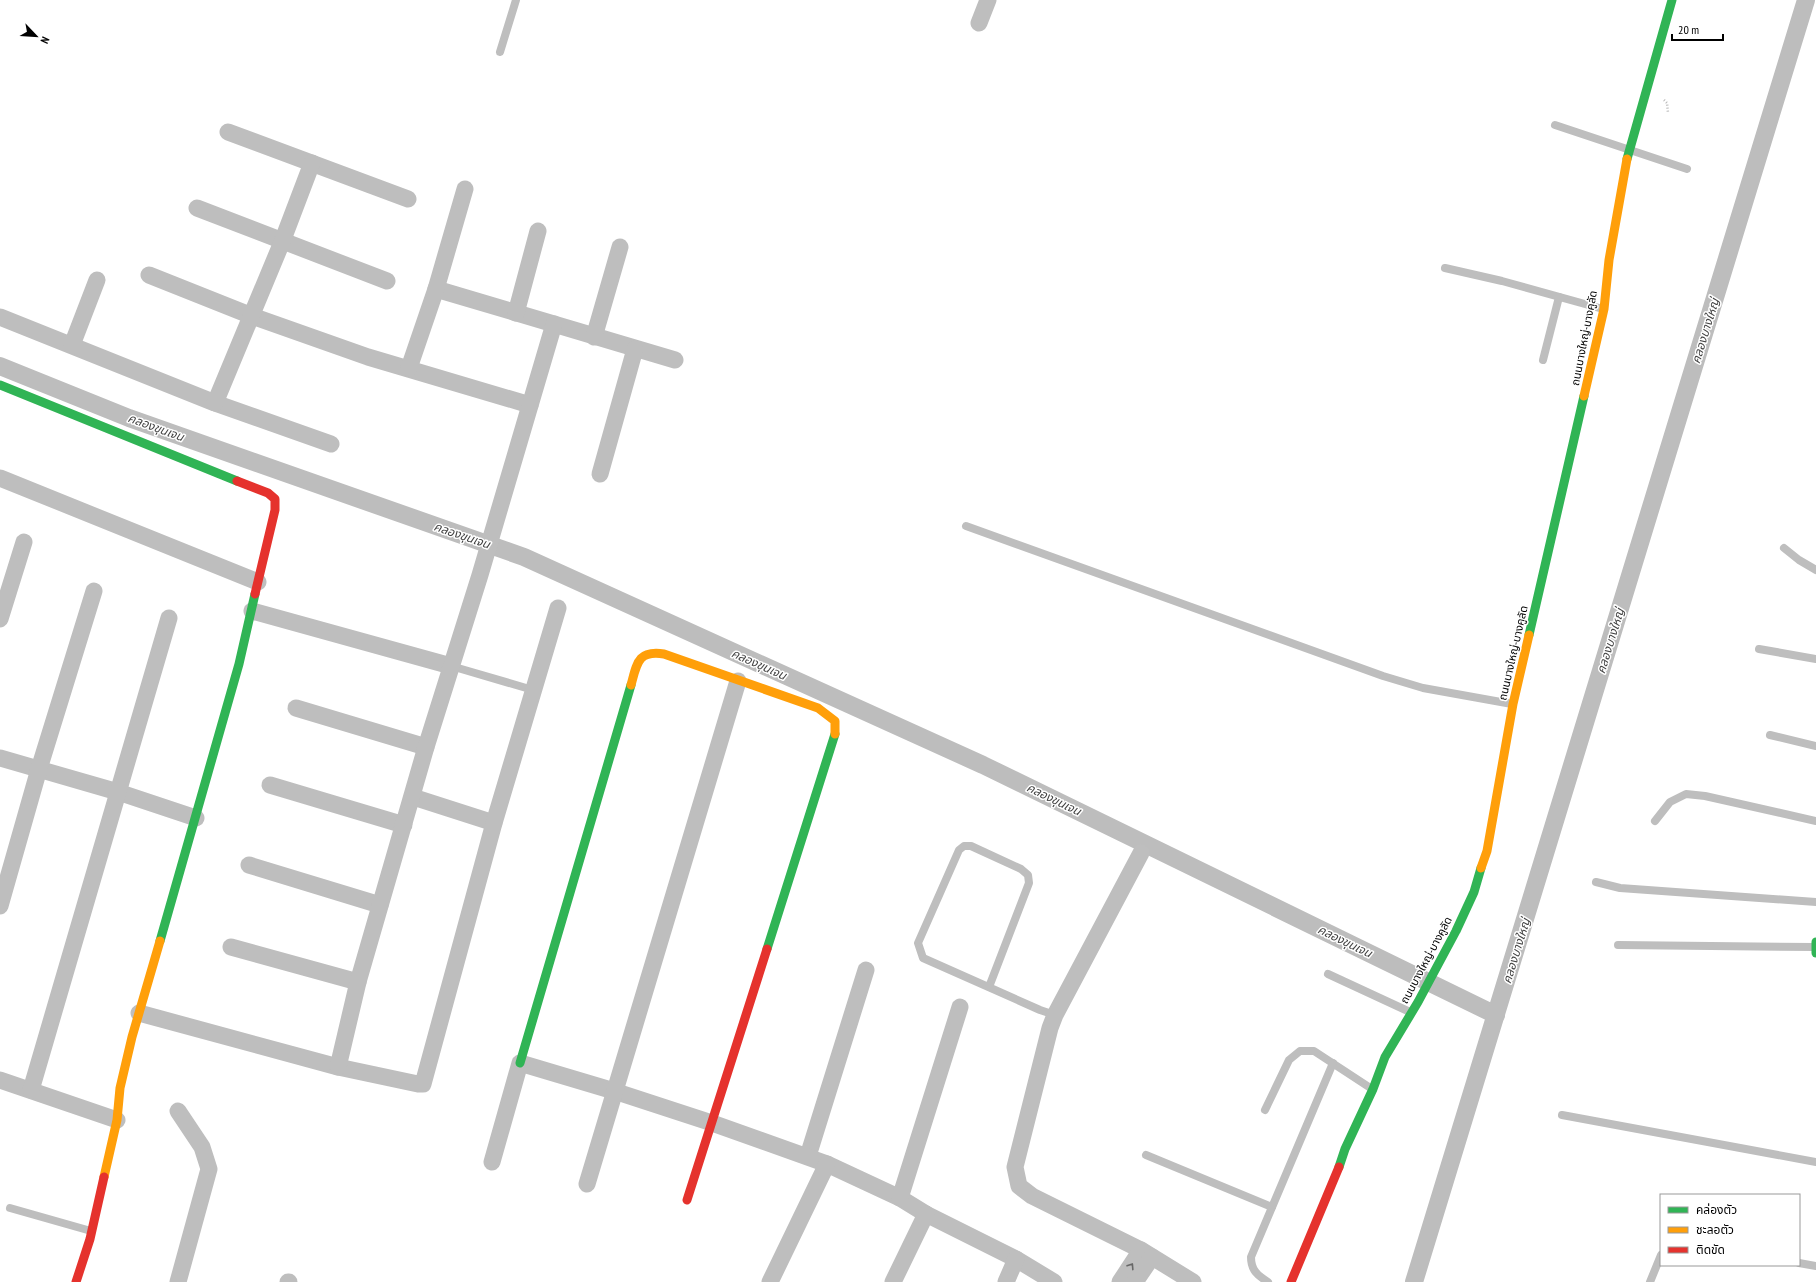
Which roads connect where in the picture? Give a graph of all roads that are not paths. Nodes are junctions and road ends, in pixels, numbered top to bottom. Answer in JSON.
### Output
{"nodes":[{"id":1,"x":516,"y":0,"type":"edge"},
{"id":2,"x":988,"y":0,"type":"edge"},
{"id":3,"x":1672,"y":0,"type":"edge"},
{"id":4,"x":979,"y":23,"type":"dead end"},
{"id":5,"x":500,"y":52,"type":"dead end"},
{"id":6,"x":1555,"y":125,"type":"dead end"},
{"id":7,"x":228,"y":132,"type":"dead end"},
{"id":8,"x":1630,"y":149,"type":"junction"},
{"id":9,"x":312,"y":163,"type":"junction"},
{"id":10,"x":1687,"y":169,"type":"dead end"},
{"id":11,"x":465,"y":189,"type":"dead end"},
{"id":12,"x":408,"y":199,"type":"dead end"},
{"id":13,"x":197,"y":208,"type":"dead end"},
{"id":14,"x":538,"y":231,"type":"dead end"},
{"id":15,"x":282,"y":242,"type":"junction"},
{"id":16,"x":620,"y":247,"type":"dead end"},
{"id":17,"x":1445,"y":268,"type":"dead end"},
{"id":18,"x":149,"y":275,"type":"dead end"},
{"id":19,"x":97,"y":280,"type":"dead end"},
{"id":20,"x":387,"y":281,"type":"dead end"},
{"id":21,"x":436,"y":289,"type":"junction"},
{"id":22,"x":1559,"y":297,"type":"junction"},
{"id":23,"x":1604,"y":309,"type":"junction"},
{"id":24,"x":516,"y":312,"type":"junction"},
{"id":25,"x":252,"y":316,"type":"junction"},
{"id":26,"x":0,"y":317,"type":"edge"},
{"id":27,"x":554,"y":324,"type":"junction"},
{"id":28,"x":594,"y":337,"type":"junction"},
{"id":29,"x":72,"y":345,"type":"junction"},
{"id":30,"x":634,"y":349,"type":"junction"},
{"id":31,"x":676,"y":360,"type":"dead end"},
{"id":32,"x":1543,"y":360,"type":"dead end"},
{"id":33,"x":409,"y":368,"type":"junction"},
{"id":34,"x":0,"y":385,"type":"edge"},
{"id":35,"x":215,"y":403,"type":"junction"},
{"id":36,"x":530,"y":405,"type":"junction"},
{"id":37,"x":331,"y":444,"type":"dead end"},
{"id":38,"x":600,"y":474,"type":"dead end"},
{"id":39,"x":0,"y":478,"type":"edge"},
{"id":40,"x":966,"y":526,"type":"dead end"},
{"id":41,"x":24,"y":542,"type":"dead end"},
{"id":42,"x":1784,"y":548,"type":"dead end"},
{"id":43,"x":1816,"y":570,"type":"edge"},
{"id":44,"x":258,"y":582,"type":"junction"},
{"id":45,"x":94,"y":591,"type":"dead end"},
{"id":46,"x":558,"y":608,"type":"dead end"},
{"id":47,"x":252,"y":611,"type":"junction"},
{"id":48,"x":169,"y":618,"type":"dead end"},
{"id":49,"x":0,"y":620,"type":"edge"},
{"id":50,"x":1759,"y":649,"type":"dead end"},
{"id":51,"x":1816,"y":658,"type":"edge"},
{"id":52,"x":451,"y":666,"type":"junction"},
{"id":53,"x":738,"y":681,"type":"junction"},
{"id":54,"x":533,"y":690,"type":"junction"},
{"id":55,"x":1513,"y":704,"type":"junction"},
{"id":56,"x":296,"y":708,"type":"dead end"},
{"id":57,"x":1770,"y":735,"type":"dead end"},
{"id":58,"x":1816,"y":746,"type":"edge"},
{"id":59,"x":426,"y":747,"type":"junction"},
{"id":60,"x":0,"y":758,"type":"edge"},
{"id":61,"x":39,"y":769,"type":"junction"},
{"id":62,"x":270,"y":784,"type":"dead end"},
{"id":63,"x":118,"y":792,"type":"junction"},
{"id":64,"x":413,"y":797,"type":"junction"},
{"id":65,"x":196,"y":818,"type":"junction"},
{"id":66,"x":1655,"y":821,"type":"dead end"},
{"id":67,"x":1816,"y":821,"type":"edge"},
{"id":68,"x":494,"y":823,"type":"junction"},
{"id":69,"x":404,"y":825,"type":"junction"},
{"id":70,"x":1140,"y":853,"type":"dead end"},
{"id":71,"x":249,"y":865,"type":"dead end"},
{"id":72,"x":1596,"y":882,"type":"dead end"},
{"id":73,"x":1816,"y":902,"type":"edge"},
{"id":74,"x":380,"y":905,"type":"junction"},
{"id":75,"x":0,"y":906,"type":"edge"},
{"id":76,"x":1618,"y":945,"type":"dead end"},
{"id":77,"x":231,"y":947,"type":"dead end"},
{"id":78,"x":1816,"y":947,"type":"edge"},
{"id":79,"x":866,"y":970,"type":"dead end"},
{"id":80,"x":1328,"y":974,"type":"dead end"},
{"id":81,"x":358,"y":982,"type":"junction"},
{"id":82,"x":989,"y":987,"type":"junction"},
{"id":83,"x":960,"y":1007,"type":"dead end"},
{"id":84,"x":139,"y":1013,"type":"junction"},
{"id":85,"x":1411,"y":1013,"type":"junction"},
{"id":86,"x":1055,"y":1015,"type":"junction"},
{"id":87,"x":520,"y":1063,"type":"junction"},
{"id":88,"x":1333,"y":1063,"type":"junction"},
{"id":89,"x":338,"y":1067,"type":"junction"},
{"id":90,"x":0,"y":1080,"type":"edge"},
{"id":91,"x":1373,"y":1089,"type":"junction"},
{"id":92,"x":31,"y":1090,"type":"junction"},
{"id":93,"x":614,"y":1091,"type":"junction"},
{"id":94,"x":1265,"y":1110,"type":"dead end"},
{"id":95,"x":178,"y":1111,"type":"dead end"},
{"id":96,"x":1562,"y":1115,"type":"dead end"},
{"id":97,"x":117,"y":1120,"type":"junction"},
{"id":98,"x":712,"y":1123,"type":"junction"},
{"id":99,"x":1146,"y":1155,"type":"dead end"},
{"id":100,"x":808,"y":1156,"type":"junction"},
{"id":101,"x":492,"y":1162,"type":"dead end"},
{"id":102,"x":1816,"y":1162,"type":"edge"},
{"id":103,"x":827,"y":1164,"type":"junction"},
{"id":104,"x":587,"y":1184,"type":"dead end"},
{"id":105,"x":900,"y":1198,"type":"junction"},
{"id":106,"x":687,"y":1200,"type":"dead end"},
{"id":107,"x":1272,"y":1207,"type":"junction"},
{"id":108,"x":10,"y":1208,"type":"dead end"},
{"id":109,"x":926,"y":1214,"type":"junction"},
{"id":110,"x":91,"y":1231,"type":"junction"},
{"id":111,"x":1146,"y":1254,"type":"junction"},
{"id":112,"x":1660,"y":1257,"type":"edge"},
{"id":113,"x":1016,"y":1259,"type":"junction"},
{"id":114,"x":1800,"y":1263,"type":"edge"},
{"id":115,"x":1816,"y":1266,"type":"edge"},
{"id":116,"x":76,"y":1282,"type":"edge"},
{"id":117,"x":178,"y":1282,"type":"edge"},
{"id":118,"x":770,"y":1282,"type":"edge"},
{"id":119,"x":893,"y":1282,"type":"edge"},
{"id":120,"x":1006,"y":1282,"type":"edge"},
{"id":121,"x":1054,"y":1282,"type":"edge"},
{"id":122,"x":1120,"y":1282,"type":"edge"},
{"id":123,"x":1135,"y":1282,"type":"edge"},
{"id":124,"x":1193,"y":1282,"type":"edge"},
{"id":125,"x":1268,"y":1282,"type":"edge"},
{"id":126,"x":1290,"y":1282,"type":"edge"},
{"id":127,"x":1650,"y":1282,"type":"edge"}],
"edges":[{"from":1,"to":5,"type":"lane"},
{"from":2,"to":4,"type":"street"},
{"from":3,"to":8,"type":"street","name":"ถนนบางใหญ่-บางคูลัด"},
{"from":6,"to":8,"type":"lane"},
{"from":7,"to":9,"type":"street"},
{"from":8,"to":10,"type":"lane"},
{"from":8,"to":23,"type":"street","name":"ถนนบางใหญ่-บางคูลัด"},
{"from":9,"to":12,"type":"street"},
{"from":9,"to":15,"type":"street"},
{"from":11,"to":21,"type":"street"},
{"from":13,"to":15,"type":"street"},
{"from":14,"to":24,"type":"street"},
{"from":15,"to":20,"type":"street"},
{"from":15,"to":25,"type":"street"},
{"from":16,"to":28,"type":"street"},
{"from":17,"to":22,"type":"lane"},
{"from":18,"to":25,"type":"street"},
{"from":19,"to":29,"type":"street"},
{"from":21,"to":24,"type":"street"},
{"from":21,"to":33,"type":"street"},
{"from":22,"to":23,"type":"lane"},
{"from":22,"to":32,"type":"lane"},
{"from":23,"to":55,"type":"street","name":"ถนนบางใหญ่-บางคูลัด"},
{"from":24,"to":27,"type":"street"},
{"from":25,"to":33,"type":"street"},
{"from":25,"to":35,"type":"street"},
{"from":26,"to":29,"type":"street"},
{"from":27,"to":28,"type":"street"},
{"from":27,"to":36,"type":"street"},
{"from":28,"to":30,"type":"street"},
{"from":29,"to":35,"type":"street"},
{"from":30,"to":31,"type":"street"},
{"from":30,"to":38,"type":"street"},
{"from":33,"to":36,"type":"street"},
{"from":34,"to":44,"type":"street"},
{"from":35,"to":37,"type":"street"},
{"from":36,"to":52,"type":"street"},
{"from":39,"to":44,"type":"street"},
{"from":40,"to":55,"type":"lane"},
{"from":41,"to":49,"type":"street"},
{"from":42,"to":43,"type":"lane"},
{"from":44,"to":47,"type":"street"},
{"from":45,"to":61,"type":"street"},
{"from":46,"to":54,"type":"street"},
{"from":47,"to":52,"type":"street"},
{"from":47,"to":65,"type":"street"},
{"from":48,"to":63,"type":"street"},
{"from":50,"to":51,"type":"lane"},
{"from":52,"to":54,"type":"lane"},
{"from":52,"to":59,"type":"street"},
{"from":53,"to":87,"type":"street"},
{"from":53,"to":93,"type":"street"},
{"from":53,"to":98,"type":"street"},
{"from":54,"to":68,"type":"street"},
{"from":55,"to":85,"type":"street","name":"ถนนบางใหญ่-บางคูลัด"},
{"from":56,"to":59,"type":"street"},
{"from":57,"to":58,"type":"lane"},
{"from":59,"to":64,"type":"street"},
{"from":60,"to":61,"type":"street"},
{"from":61,"to":63,"type":"street"},
{"from":61,"to":75,"type":"street"},
{"from":62,"to":69,"type":"street"},
{"from":63,"to":65,"type":"street"},
{"from":63,"to":92,"type":"street"},
{"from":64,"to":68,"type":"street"},
{"from":64,"to":69,"type":"street"},
{"from":65,"to":84,"type":"street"},
{"from":66,"to":67,"type":"lane"},
{"from":68,"to":89,"type":"street"},
{"from":69,"to":74,"type":"street"},
{"from":70,"to":86,"type":"street"},
{"from":71,"to":74,"type":"street"},
{"from":72,"to":73,"type":"lane"},
{"from":74,"to":81,"type":"street"},
{"from":76,"to":78,"type":"lane"},
{"from":77,"to":81,"type":"street"},
{"from":79,"to":100,"type":"street"},
{"from":80,"to":85,"type":"lane"},
{"from":81,"to":89,"type":"street"},
{"from":82,"to":82,"type":"lane"},
{"from":82,"to":86,"type":"lane"},
{"from":83,"to":105,"type":"street"},
{"from":84,"to":89,"type":"street"},
{"from":84,"to":97,"type":"street"},
{"from":85,"to":91,"type":"street","name":"ถนนบางใหญ่-บางคูลัด"},
{"from":86,"to":111,"type":"street"},
{"from":87,"to":93,"type":"street"},
{"from":87,"to":101,"type":"street"},
{"from":88,"to":91,"type":"lane"},
{"from":88,"to":94,"type":"lane"},
{"from":88,"to":107,"type":"lane"},
{"from":90,"to":92,"type":"street"},
{"from":91,"to":126,"type":"street","name":"ถนนบางใหญ่-บางคูลัด"},
{"from":92,"to":97,"type":"street"},
{"from":93,"to":98,"type":"street"},
{"from":93,"to":104,"type":"street"},
{"from":95,"to":117,"type":"street"},
{"from":96,"to":102,"type":"lane"},
{"from":97,"to":110,"type":"street"},
{"from":98,"to":100,"type":"street"},
{"from":98,"to":106,"type":"street"},
{"from":99,"to":107,"type":"lane"},
{"from":100,"to":103,"type":"street"},
{"from":103,"to":105,"type":"street"},
{"from":103,"to":118,"type":"street"},
{"from":105,"to":109,"type":"street"},
{"from":107,"to":125,"type":"lane"},
{"from":108,"to":110,"type":"lane"},
{"from":109,"to":113,"type":"street"},
{"from":109,"to":119,"type":"street"},
{"from":110,"to":116,"type":"street"},
{"from":122,"to":111,"type":"street","one_way":true},
{"from":111,"to":123,"type":"street"},
{"from":111,"to":124,"type":"street"},
{"from":112,"to":127,"type":"lane"},
{"from":113,"to":120,"type":"street"},
{"from":113,"to":121,"type":"street"},
{"from":114,"to":115,"type":"lane"}]}
